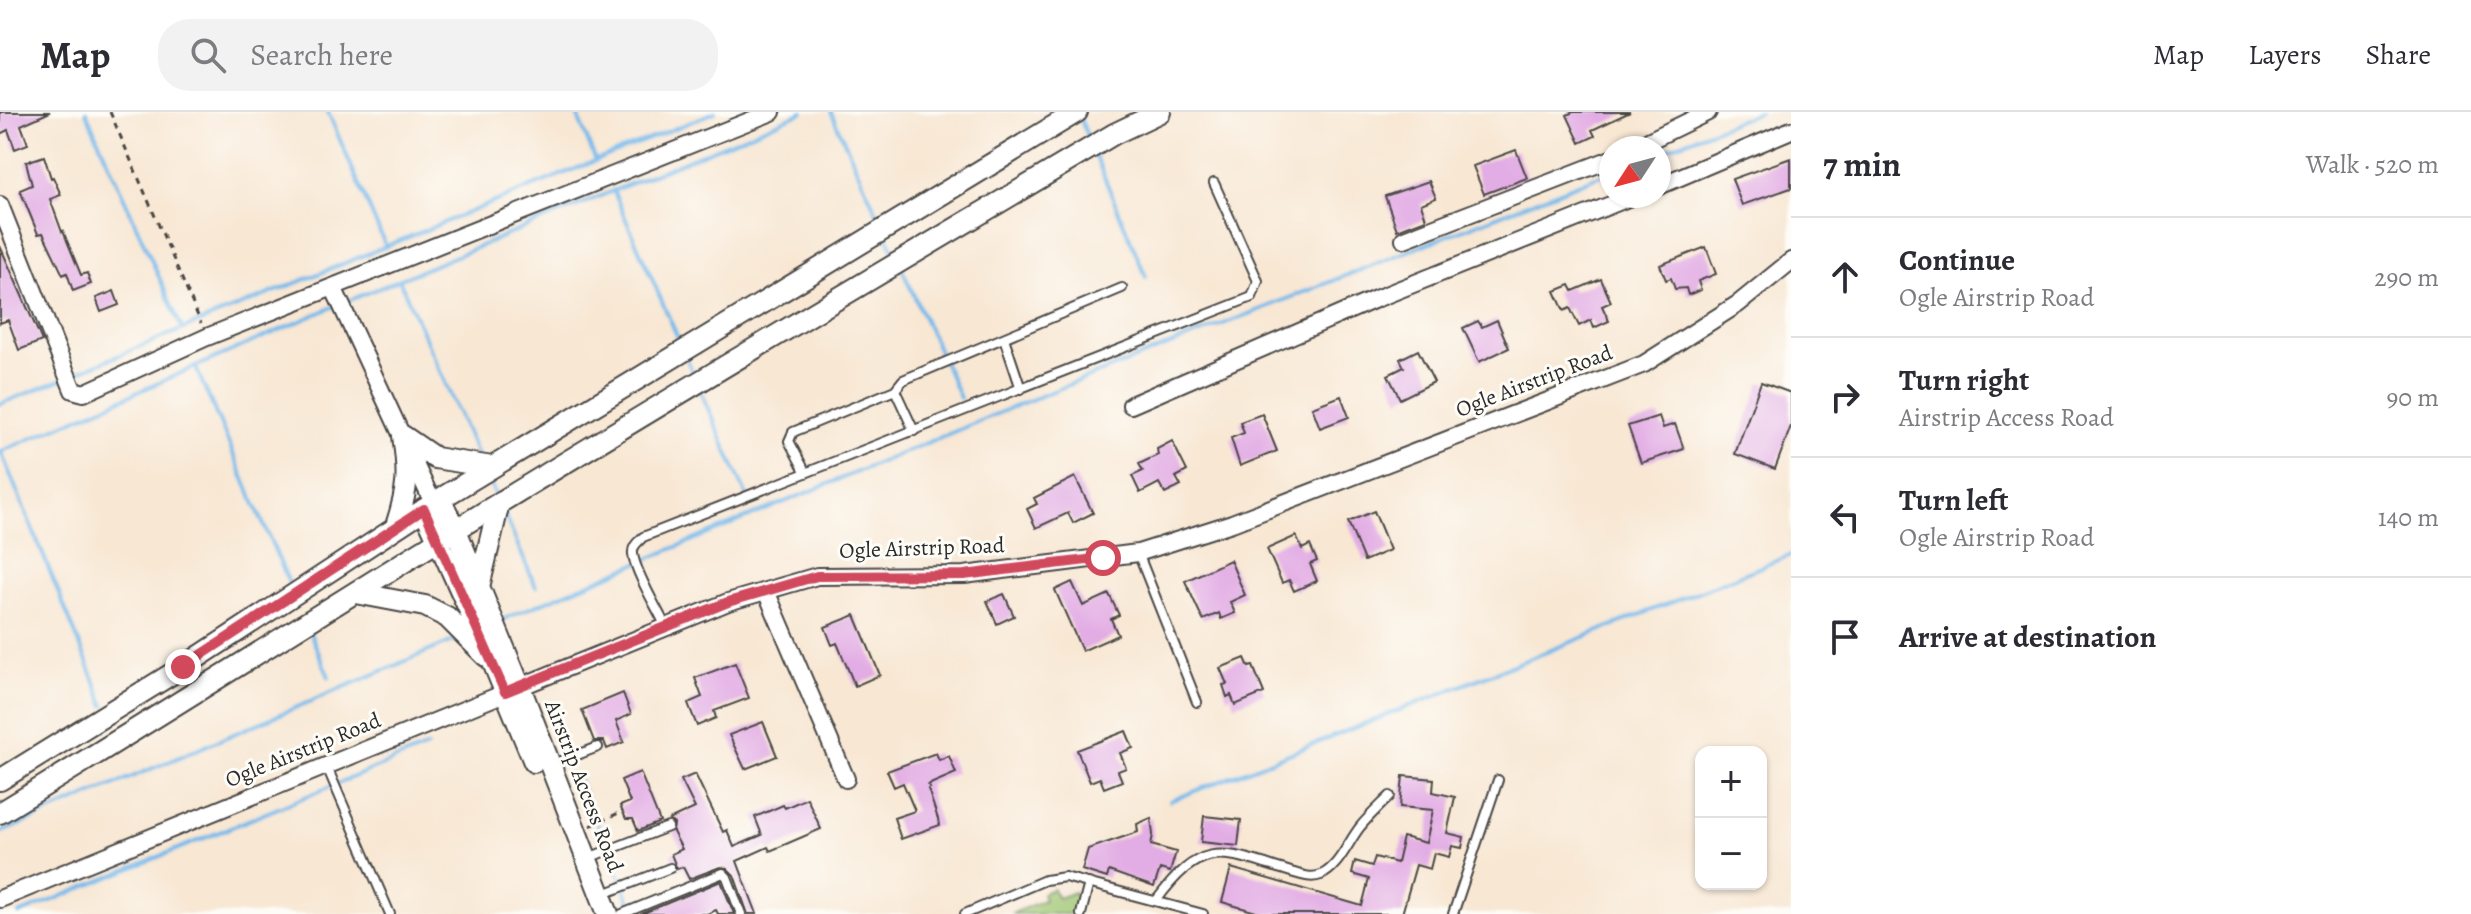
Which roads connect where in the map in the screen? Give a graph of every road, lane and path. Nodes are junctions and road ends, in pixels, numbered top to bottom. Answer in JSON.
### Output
{"nodes":[{"id":1,"x":110,"y":112,"type":"edge"},
{"id":2,"x":772,"y":112,"type":"edge"},
{"id":3,"x":1077,"y":112,"type":"edge"},
{"id":4,"x":1160,"y":112,"type":"edge"},
{"id":5,"x":1708,"y":112,"type":"edge"},
{"id":6,"x":1791,"y":130,"type":"edge"},
{"id":7,"x":1659,"y":136,"type":"edge"},
{"id":8,"x":1599,"y":164,"type":"edge"},
{"id":9,"x":1671,"y":181,"type":"edge"},
{"id":10,"x":1214,"y":183,"type":"dead end"},
{"id":11,"x":0,"y":205,"type":"edge"},
{"id":12,"x":1603,"y":208,"type":"edge"},
{"id":13,"x":1404,"y":239,"type":"dead end"},
{"id":14,"x":1791,"y":261,"type":"edge"},
{"id":15,"x":333,"y":287,"type":"junction"},
{"id":16,"x":1122,"y":288,"type":"dead end"},
{"id":17,"x":207,"y":337,"type":"junction"},
{"id":18,"x":1004,"y":338,"type":"junction"},
{"id":19,"x":1021,"y":389,"type":"junction"},
{"id":20,"x":895,"y":390,"type":"junction"},
{"id":21,"x":1131,"y":405,"type":"dead end"},
{"id":22,"x":914,"y":431,"type":"junction"},
{"id":23,"x":403,"y":436,"type":"junction"},
{"id":24,"x":492,"y":467,"type":"junction"},
{"id":25,"x":806,"y":473,"type":"junction"},
{"id":26,"x":432,"y":503,"type":"junction"},
{"id":27,"x":499,"y":503,"type":"junction"},
{"id":28,"x":396,"y":526,"type":"junction"},
{"id":29,"x":447,"y":536,"type":"junction"},
{"id":30,"x":1138,"y":553,"type":"junction"},
{"id":31,"x":479,"y":587,"type":"junction"},
{"id":32,"x":766,"y":591,"type":"junction"},
{"id":33,"x":356,"y":593,"type":"junction"},
{"id":34,"x":666,"y":627,"type":"junction"},
{"id":35,"x":494,"y":665,"type":"junction"},
{"id":36,"x":512,"y":690,"type":"junction"},
{"id":37,"x":1197,"y":702,"type":"dead end"},
{"id":38,"x":598,"y":747,"type":"dead end"},
{"id":39,"x":549,"y":766,"type":"junction"},
{"id":40,"x":327,"y":767,"type":"junction"},
{"id":41,"x":846,"y":779,"type":"dead end"},
{"id":42,"x":0,"y":780,"type":"edge"},
{"id":43,"x":1498,"y":780,"type":"dead end"},
{"id":44,"x":1390,"y":796,"type":"dead end"},
{"id":45,"x":0,"y":813,"type":"edge"},
{"id":46,"x":619,"y":813,"type":"dead end"},
{"id":47,"x":668,"y":827,"type":"dead end"},
{"id":48,"x":586,"y":828,"type":"dead end"},
{"id":49,"x":591,"y":857,"type":"junction"},
{"id":50,"x":670,"y":868,"type":"dead end"},
{"id":51,"x":1089,"y":883,"type":"junction"},
{"id":52,"x":0,"y":899,"type":"edge"},
{"id":53,"x":1156,"y":901,"type":"junction"},
{"id":54,"x":604,"y":904,"type":"edge"},
{"id":55,"x":1171,"y":909,"type":"edge"},
{"id":56,"x":390,"y":914,"type":"edge"},
{"id":57,"x":622,"y":914,"type":"edge"},
{"id":58,"x":741,"y":914,"type":"edge"},
{"id":59,"x":965,"y":914,"type":"edge"},
{"id":60,"x":1081,"y":914,"type":"edge"},
{"id":61,"x":1202,"y":914,"type":"edge"},
{"id":62,"x":1453,"y":914,"type":"edge"}],
"edges":[{"from":1,"to":17,"type":"path"},
{"from":2,"to":15,"type":"street"},
{"from":3,"to":24,"type":"street"},
{"from":4,"to":27,"type":"street"},
{"from":5,"to":7,"type":"street"},
{"from":6,"to":9,"type":"street"},
{"from":8,"to":13,"type":"street"},
{"from":10,"to":19,"type":"lane"},
{"from":11,"to":17,"type":"street"},
{"from":12,"to":21,"type":"street"},
{"from":14,"to":30,"type":"street","name":"Ogle Airstrip Road"},
{"from":15,"to":17,"type":"street"},
{"from":15,"to":23,"type":"street"},
{"from":16,"to":18,"type":"lane"},
{"from":18,"to":19,"type":"lane"},
{"from":18,"to":20,"type":"lane"},
{"from":19,"to":22,"type":"lane"},
{"from":20,"to":22,"type":"lane"},
{"from":20,"to":25,"type":"lane"},
{"from":22,"to":25,"type":"lane"},
{"from":23,"to":24,"type":"street"},
{"from":23,"to":26,"type":"street"},
{"from":23,"to":28,"type":"street"},
{"from":24,"to":26,"type":"street"},
{"from":25,"to":34,"type":"lane"},
{"from":26,"to":28,"type":"street"},
{"from":26,"to":29,"type":"street","name":"Airstrip Access Road"},
{"from":27,"to":29,"type":"street"},
{"from":27,"to":31,"type":"street"},
{"from":28,"to":42,"type":"street"},
{"from":29,"to":31,"type":"street","name":"Airstrip Access Road"},
{"from":29,"to":33,"type":"street"},
{"from":29,"to":35,"type":"street","name":"Airstrip Access Road"},
{"from":30,"to":32,"type":"street","name":"Ogle Airstrip Road"},
{"from":30,"to":37,"type":"lane"},
{"from":31,"to":36,"type":"street","name":"Airstrip Access Road"},
{"from":32,"to":34,"type":"street","name":"Ogle Airstrip Road"},
{"from":32,"to":41,"type":"street"},
{"from":33,"to":35,"type":"street"},
{"from":33,"to":45,"type":"street"},
{"from":34,"to":36,"type":"street","name":"Ogle Airstrip Road"},
{"from":35,"to":36,"type":"street","name":"Airstrip Access Road"},
{"from":36,"to":39,"type":"street","name":"Airstrip Access Road"},
{"from":36,"to":40,"type":"street","name":"Ogle Airstrip Road"},
{"from":36,"to":54,"type":"street","name":"Airstrip Access Road"},
{"from":38,"to":39,"type":"lane"},
{"from":39,"to":49,"type":"street","name":"Airstrip Access Road"},
{"from":40,"to":52,"type":"street","name":"Ogle Airstrip Road"},
{"from":40,"to":56,"type":"lane"},
{"from":43,"to":62,"type":"lane"},
{"from":44,"to":53,"type":"lane"},
{"from":46,"to":48,"type":"path"},
{"from":47,"to":49,"type":"lane"},
{"from":49,"to":54,"type":"street","name":"Airstrip Access Road"},
{"from":50,"to":54,"type":"lane"},
{"from":51,"to":53,"type":"lane"},
{"from":51,"to":59,"type":"lane"},
{"from":51,"to":60,"type":"lane"},
{"from":53,"to":55,"type":"lane"},
{"from":55,"to":61,"type":"lane"},
{"from":57,"to":58,"type":"lane"}]}
